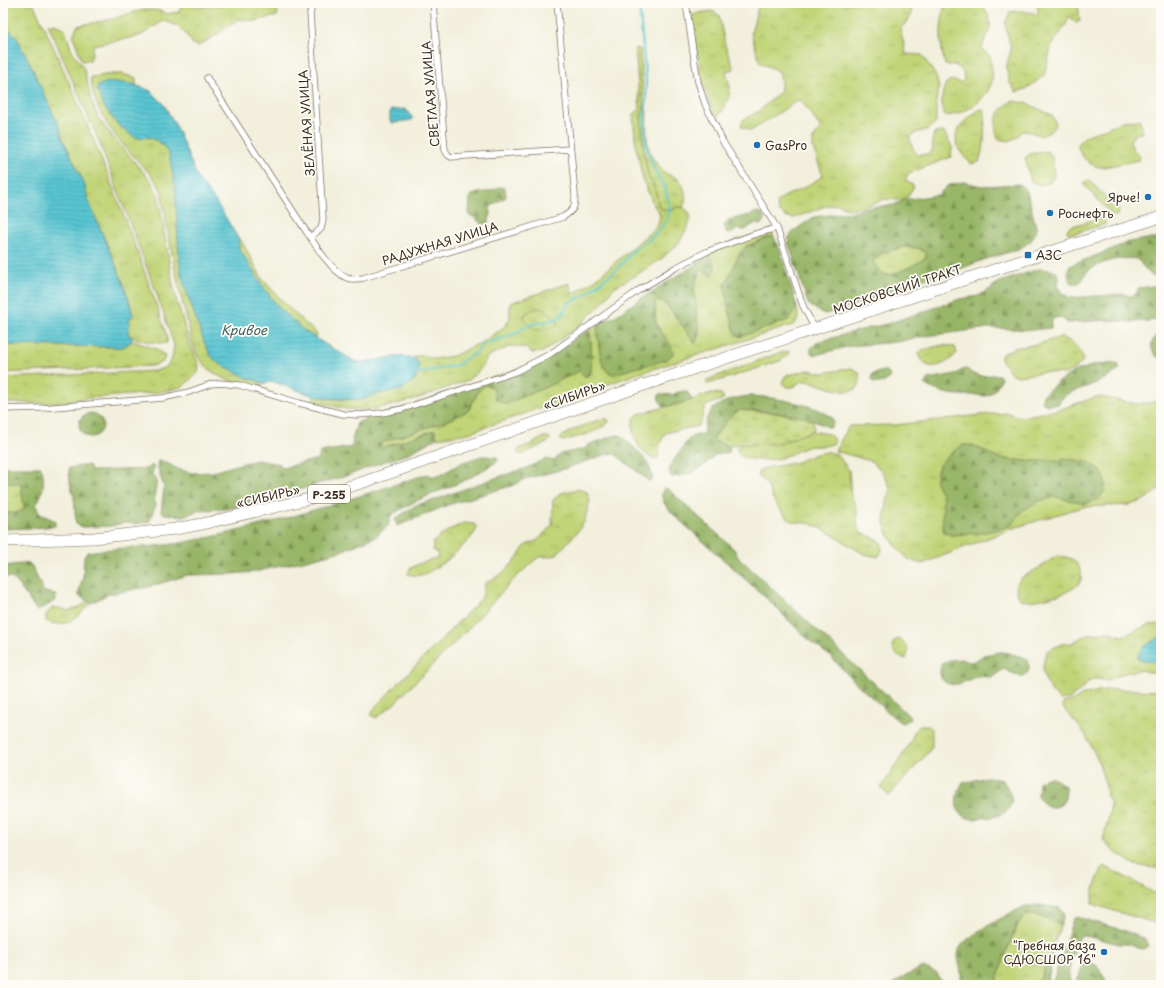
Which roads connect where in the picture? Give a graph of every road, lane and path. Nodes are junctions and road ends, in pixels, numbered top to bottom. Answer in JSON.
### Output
{"nodes":[{"id":1,"x":313,"y":3,"type":"edge"},
{"id":2,"x":433,"y":3,"type":"edge"},
{"id":3,"x":557,"y":3,"type":"edge"},
{"id":4,"x":686,"y":3,"type":"edge"},
{"id":5,"x":207,"y":78,"type":"dead end"},
{"id":6,"x":570,"y":149,"type":"junction"},
{"id":7,"x":1161,"y":217,"type":"edge"},
{"id":8,"x":777,"y":228,"type":"junction"},
{"id":9,"x":310,"y":237,"type":"junction"},
{"id":10,"x":815,"y":329,"type":"junction"},
{"id":11,"x":641,"y":386,"type":"joint"},
{"id":12,"x":3,"y":409,"type":"edge"},
{"id":13,"x":3,"y":541,"type":"edge"}],
"edges":[{"from":1,"to":9,"type":"street","name":"ЗЕЛЁНАЯ УЛИЦА"},
{"from":2,"to":6,"type":"street","name":"СВЕТЛАЯ УЛИЦА"},
{"from":3,"to":6,"type":"street","name":"РАДУЖНАЯ УЛИЦА"},
{"from":4,"to":8,"type":"street"},
{"from":5,"to":9,"type":"street","name":"РАДУЖНАЯ УЛИЦА"},
{"from":6,"to":9,"type":"street","name":"РАДУЖНАЯ УЛИЦА"},
{"from":7,"to":10,"type":"highway","name":"МОСКОВСКИЙ ТРАКТ"},
{"from":8,"to":10,"type":"street"},
{"from":8,"to":12,"type":"street"},
{"from":10,"to":11,"type":"highway","name":"МОСКОВСКИЙ ТРАКТ"},
{"from":11,"to":13,"type":"highway","name":"«СИБИРЬ»","number":"Р-255"}]}
